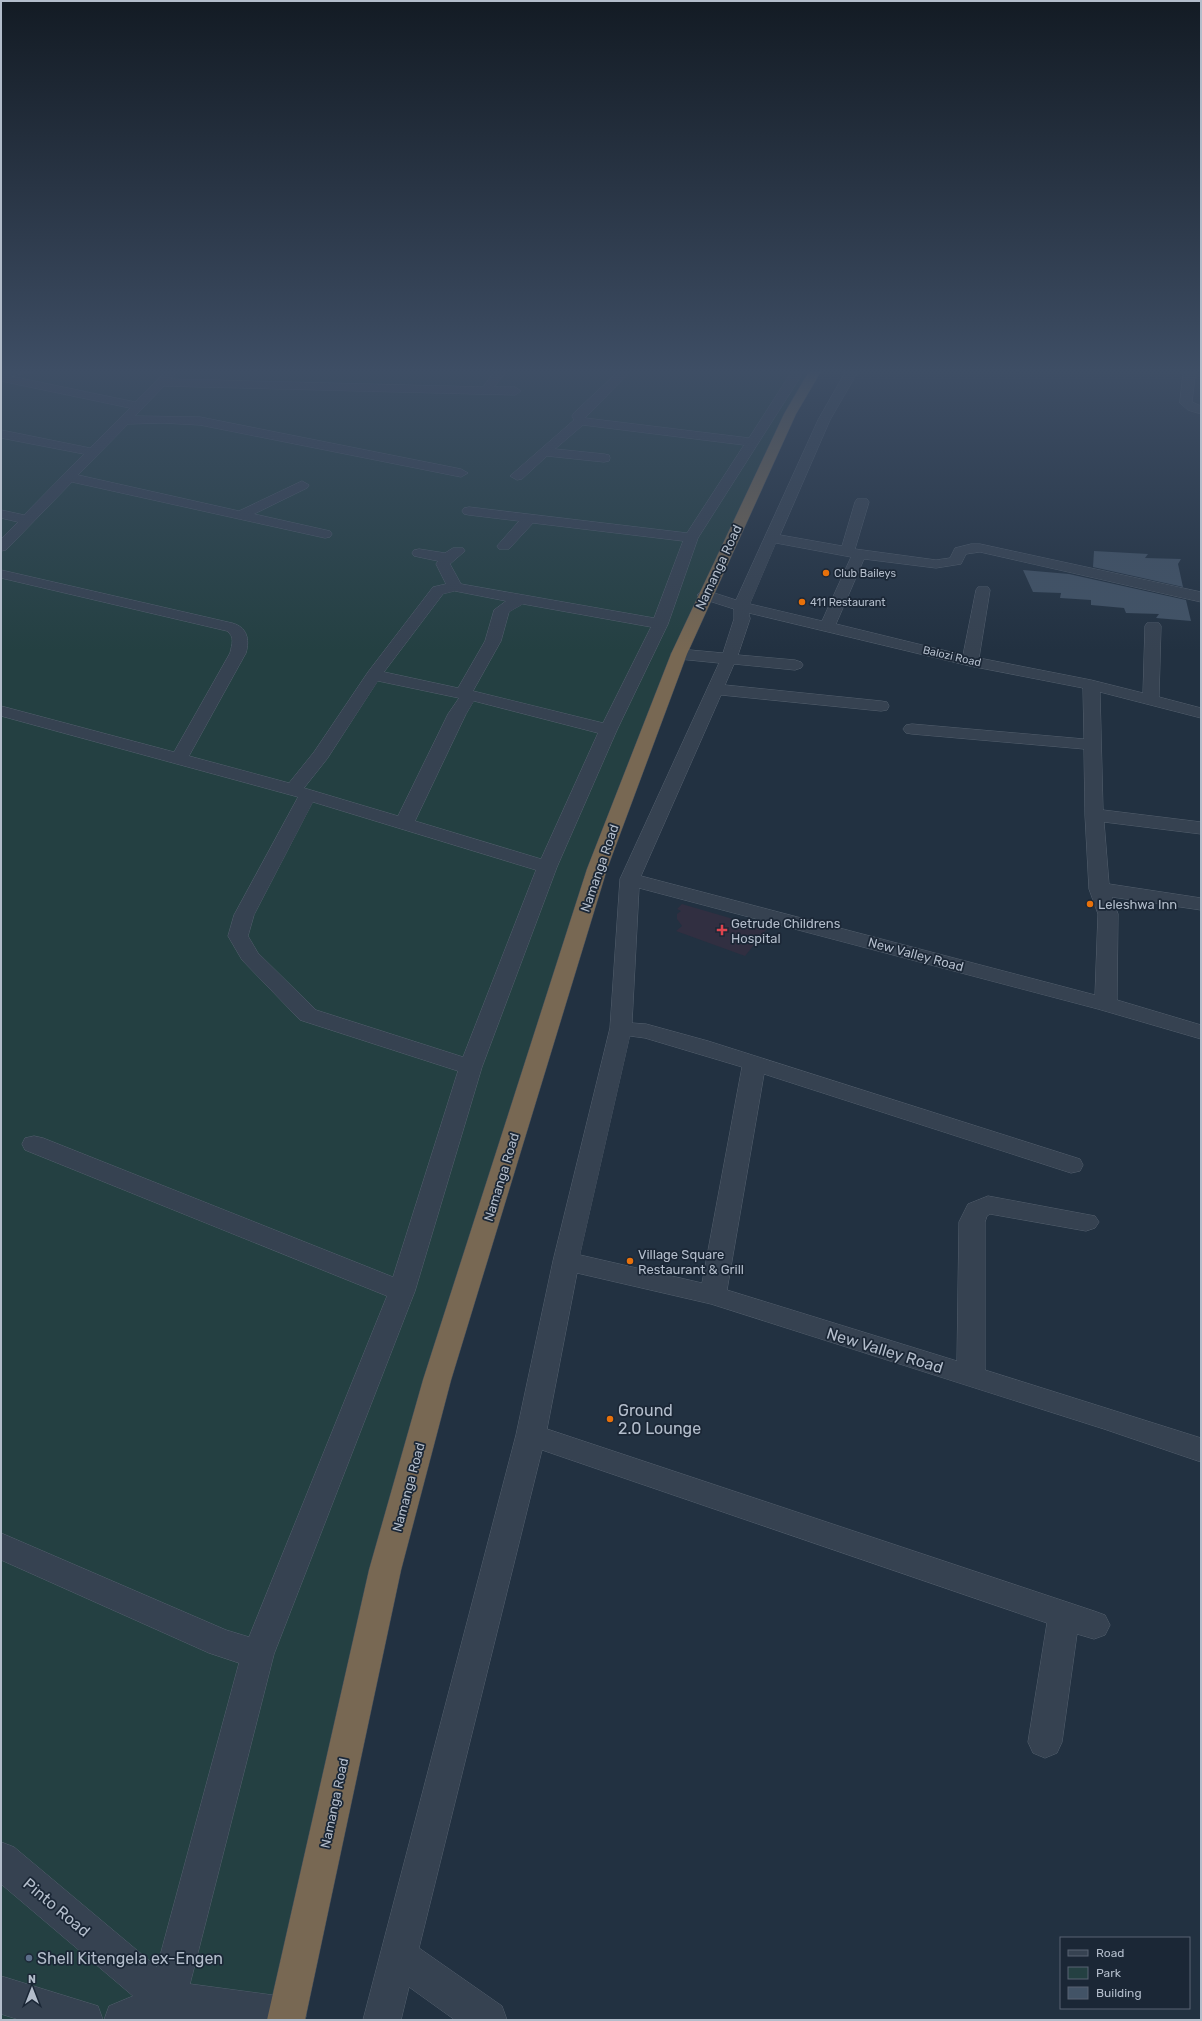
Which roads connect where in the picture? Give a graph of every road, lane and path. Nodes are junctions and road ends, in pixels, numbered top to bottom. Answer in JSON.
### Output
{"nodes":[{"id":1,"x":83,"y":462,"type":"edge"},
{"id":2,"x":408,"y":462,"type":"edge"},
{"id":3,"x":533,"y":462,"type":"edge"},
{"id":4,"x":739,"y":462,"type":"edge"},
{"id":5,"x":767,"y":462,"type":"edge"},
{"id":6,"x":805,"y":462,"type":"edge"},
{"id":7,"x":462,"y":473,"type":"dead end"},
{"id":8,"x":517,"y":476,"type":"dead end"},
{"id":9,"x":68,"y":477,"type":"junction"},
{"id":10,"x":302,"y":485,"type":"dead end"},
{"id":11,"x":862,"y":502,"type":"dead end"},
{"id":12,"x":469,"y":511,"type":"dead end"},
{"id":13,"x":1,"y":514,"type":"edge"},
{"id":14,"x":242,"y":515,"type":"junction"},
{"id":15,"x":530,"y":518,"type":"junction"},
{"id":16,"x":27,"y":520,"type":"junction"},
{"id":17,"x":325,"y":534,"type":"dead end"},
{"id":18,"x":691,"y":538,"type":"junction"},
{"id":19,"x":772,"y":538,"type":"junction"},
{"id":20,"x":1,"y":546,"type":"edge"},
{"id":21,"x":504,"y":546,"type":"dead end"},
{"id":22,"x":419,"y":553,"type":"dead end"},
{"id":23,"x":853,"y":553,"type":"junction"},
{"id":24,"x":1,"y":574,"type":"edge"},
{"id":25,"x":455,"y":588,"type":"junction"},
{"id":26,"x":983,"y":590,"type":"dead end"},
{"id":27,"x":705,"y":595,"type":"junction"},
{"id":28,"x":1201,"y":597,"type":"edge"},
{"id":29,"x":520,"y":599,"type":"junction"},
{"id":30,"x":741,"y":606,"type":"junction"},
{"id":31,"x":660,"y":624,"type":"junction"},
{"id":32,"x":827,"y":626,"type":"junction"},
{"id":33,"x":1153,"y":626,"type":"dead end"},
{"id":34,"x":679,"y":654,"type":"junction"},
{"id":35,"x":729,"y":658,"type":"junction"},
{"id":36,"x":970,"y":661,"type":"junction"},
{"id":37,"x":795,"y":664,"type":"dead end"},
{"id":38,"x":374,"y":675,"type":"junction"},
{"id":39,"x":1091,"y":685,"type":"junction"},
{"id":40,"x":716,"y":689,"type":"junction"},
{"id":41,"x":466,"y":694,"type":"junction"},
{"id":42,"x":1151,"y":700,"type":"junction"},
{"id":43,"x":880,"y":706,"type":"dead end"},
{"id":44,"x":1,"y":711,"type":"edge"},
{"id":45,"x":1201,"y":713,"type":"edge"},
{"id":46,"x":912,"y":729,"type":"dead end"},
{"id":47,"x":608,"y":730,"type":"junction"},
{"id":48,"x":1092,"y":745,"type":"junction"},
{"id":49,"x":179,"y":759,"type":"junction"},
{"id":50,"x":300,"y":792,"type":"junction"},
{"id":51,"x":1094,"y":815,"type":"junction"},
{"id":52,"x":404,"y":824,"type":"junction"},
{"id":53,"x":1201,"y":828,"type":"edge"},
{"id":54,"x":547,"y":867,"type":"junction"},
{"id":55,"x":630,"y":879,"type":"junction"},
{"id":56,"x":1099,"y":889,"type":"junction"},
{"id":57,"x":1201,"y":904,"type":"edge"},
{"id":58,"x":1106,"y":1004,"type":"junction"},
{"id":59,"x":621,"y":1028,"type":"junction"},
{"id":60,"x":1201,"y":1032,"type":"edge"},
{"id":61,"x":754,"y":1063,"type":"junction"},
{"id":62,"x":471,"y":1066,"type":"junction"},
{"id":63,"x":34,"y":1144,"type":"dead end"},
{"id":64,"x":1071,"y":1165,"type":"dead end"},
{"id":65,"x":1086,"y":1222,"type":"dead end"},
{"id":66,"x":566,"y":1261,"type":"junction"},
{"id":67,"x":402,"y":1291,"type":"junction"},
{"id":68,"x":714,"y":1295,"type":"junction"},
{"id":69,"x":970,"y":1377,"type":"junction"},
{"id":70,"x":531,"y":1435,"type":"junction"},
{"id":71,"x":1201,"y":1450,"type":"edge"},
{"id":72,"x":1,"y":1546,"type":"edge"},
{"id":73,"x":1064,"y":1615,"type":"junction"},
{"id":74,"x":1094,"y":1625,"type":"dead end"},
{"id":75,"x":258,"y":1654,"type":"junction"},
{"id":76,"x":1045,"y":1742,"type":"dead end"},
{"id":77,"x":1,"y":1860,"type":"edge"},
{"id":78,"x":398,"y":1956,"type":"junction"},
{"id":79,"x":1,"y":1995,"type":"edge"},
{"id":80,"x":167,"y":2000,"type":"junction"},
{"id":81,"x":286,"y":2018,"type":"edge"},
{"id":82,"x":84,"y":2020,"type":"edge"},
{"id":83,"x":123,"y":2020,"type":"edge"},
{"id":84,"x":382,"y":2020,"type":"edge"},
{"id":85,"x":488,"y":2020,"type":"edge"}],
"edges":[{"from":1,"to":9,"type":"street"},
{"from":2,"to":7,"type":"street"},
{"from":3,"to":8,"type":"street"},
{"from":4,"to":18,"type":"street"},
{"from":5,"to":27,"type":"highway","name":"Namanga Road"},
{"from":6,"to":19,"type":"street"},
{"from":9,"to":14,"type":"street"},
{"from":9,"to":16,"type":"street"},
{"from":10,"to":14,"type":"street"},
{"from":11,"to":23,"type":"street"},
{"from":12,"to":15,"type":"street"},
{"from":13,"to":16,"type":"street"},
{"from":14,"to":17,"type":"street"},
{"from":15,"to":18,"type":"street"},
{"from":15,"to":21,"type":"street"},
{"from":16,"to":20,"type":"street"},
{"from":18,"to":31,"type":"street"},
{"from":19,"to":23,"type":"street"},
{"from":19,"to":30,"type":"street"},
{"from":22,"to":25,"type":"street"},
{"from":23,"to":28,"type":"street"},
{"from":23,"to":32,"type":"street"},
{"from":24,"to":49,"type":"street"},
{"from":25,"to":29,"type":"street"},
{"from":25,"to":38,"type":"street"},
{"from":26,"to":36,"type":"street"},
{"from":27,"to":30,"type":"street","name":"Balozi Road"},
{"from":27,"to":34,"type":"highway","name":"Namanga Road"},
{"from":29,"to":31,"type":"street"},
{"from":29,"to":41,"type":"street"},
{"from":30,"to":32,"type":"street","name":"Balozi Road"},
{"from":30,"to":35,"type":"street"},
{"from":31,"to":47,"type":"street"},
{"from":32,"to":36,"type":"street","name":"Balozi Road"},
{"from":33,"to":42,"type":"street"},
{"from":34,"to":35,"type":"street"},
{"from":34,"to":81,"type":"highway","name":"Namanga Road"},
{"from":35,"to":37,"type":"street"},
{"from":35,"to":40,"type":"street"},
{"from":36,"to":39,"type":"street","name":"Balozi Road"},
{"from":38,"to":41,"type":"street"},
{"from":38,"to":50,"type":"street"},
{"from":39,"to":42,"type":"street","name":"Balozi Road"},
{"from":39,"to":48,"type":"street"},
{"from":40,"to":43,"type":"street"},
{"from":40,"to":55,"type":"street"},
{"from":41,"to":47,"type":"street"},
{"from":41,"to":52,"type":"street"},
{"from":42,"to":45,"type":"street","name":"Balozi Road"},
{"from":44,"to":49,"type":"street"},
{"from":46,"to":48,"type":"street"},
{"from":47,"to":54,"type":"street"},
{"from":48,"to":51,"type":"street"},
{"from":49,"to":50,"type":"street"},
{"from":50,"to":52,"type":"street"},
{"from":50,"to":62,"type":"street"},
{"from":51,"to":53,"type":"street"},
{"from":51,"to":56,"type":"street"},
{"from":52,"to":54,"type":"street"},
{"from":54,"to":62,"type":"street"},
{"from":55,"to":58,"type":"street","name":"New Valley Road"},
{"from":55,"to":59,"type":"street"},
{"from":56,"to":57,"type":"street"},
{"from":56,"to":58,"type":"street"},
{"from":58,"to":60,"type":"street","name":"New Valley Road"},
{"from":59,"to":61,"type":"street"},
{"from":59,"to":66,"type":"street"},
{"from":61,"to":64,"type":"street"},
{"from":61,"to":68,"type":"street"},
{"from":62,"to":67,"type":"street"},
{"from":63,"to":67,"type":"street"},
{"from":65,"to":69,"type":"street"},
{"from":66,"to":68,"type":"street","name":"New Valley Road"},
{"from":66,"to":70,"type":"street"},
{"from":67,"to":75,"type":"street"},
{"from":68,"to":69,"type":"street","name":"New Valley Road"},
{"from":69,"to":71,"type":"street","name":"New Valley Road"},
{"from":70,"to":73,"type":"street"},
{"from":70,"to":78,"type":"street"},
{"from":72,"to":75,"type":"street"},
{"from":73,"to":74,"type":"street"},
{"from":73,"to":76,"type":"street"},
{"from":75,"to":80,"type":"street"},
{"from":77,"to":80,"type":"street","name":"Pinto Road"},
{"from":78,"to":84,"type":"street"},
{"from":78,"to":85,"type":"street"},
{"from":79,"to":82,"type":"street"},
{"from":80,"to":81,"type":"street"},
{"from":80,"to":83,"type":"street"}]}
